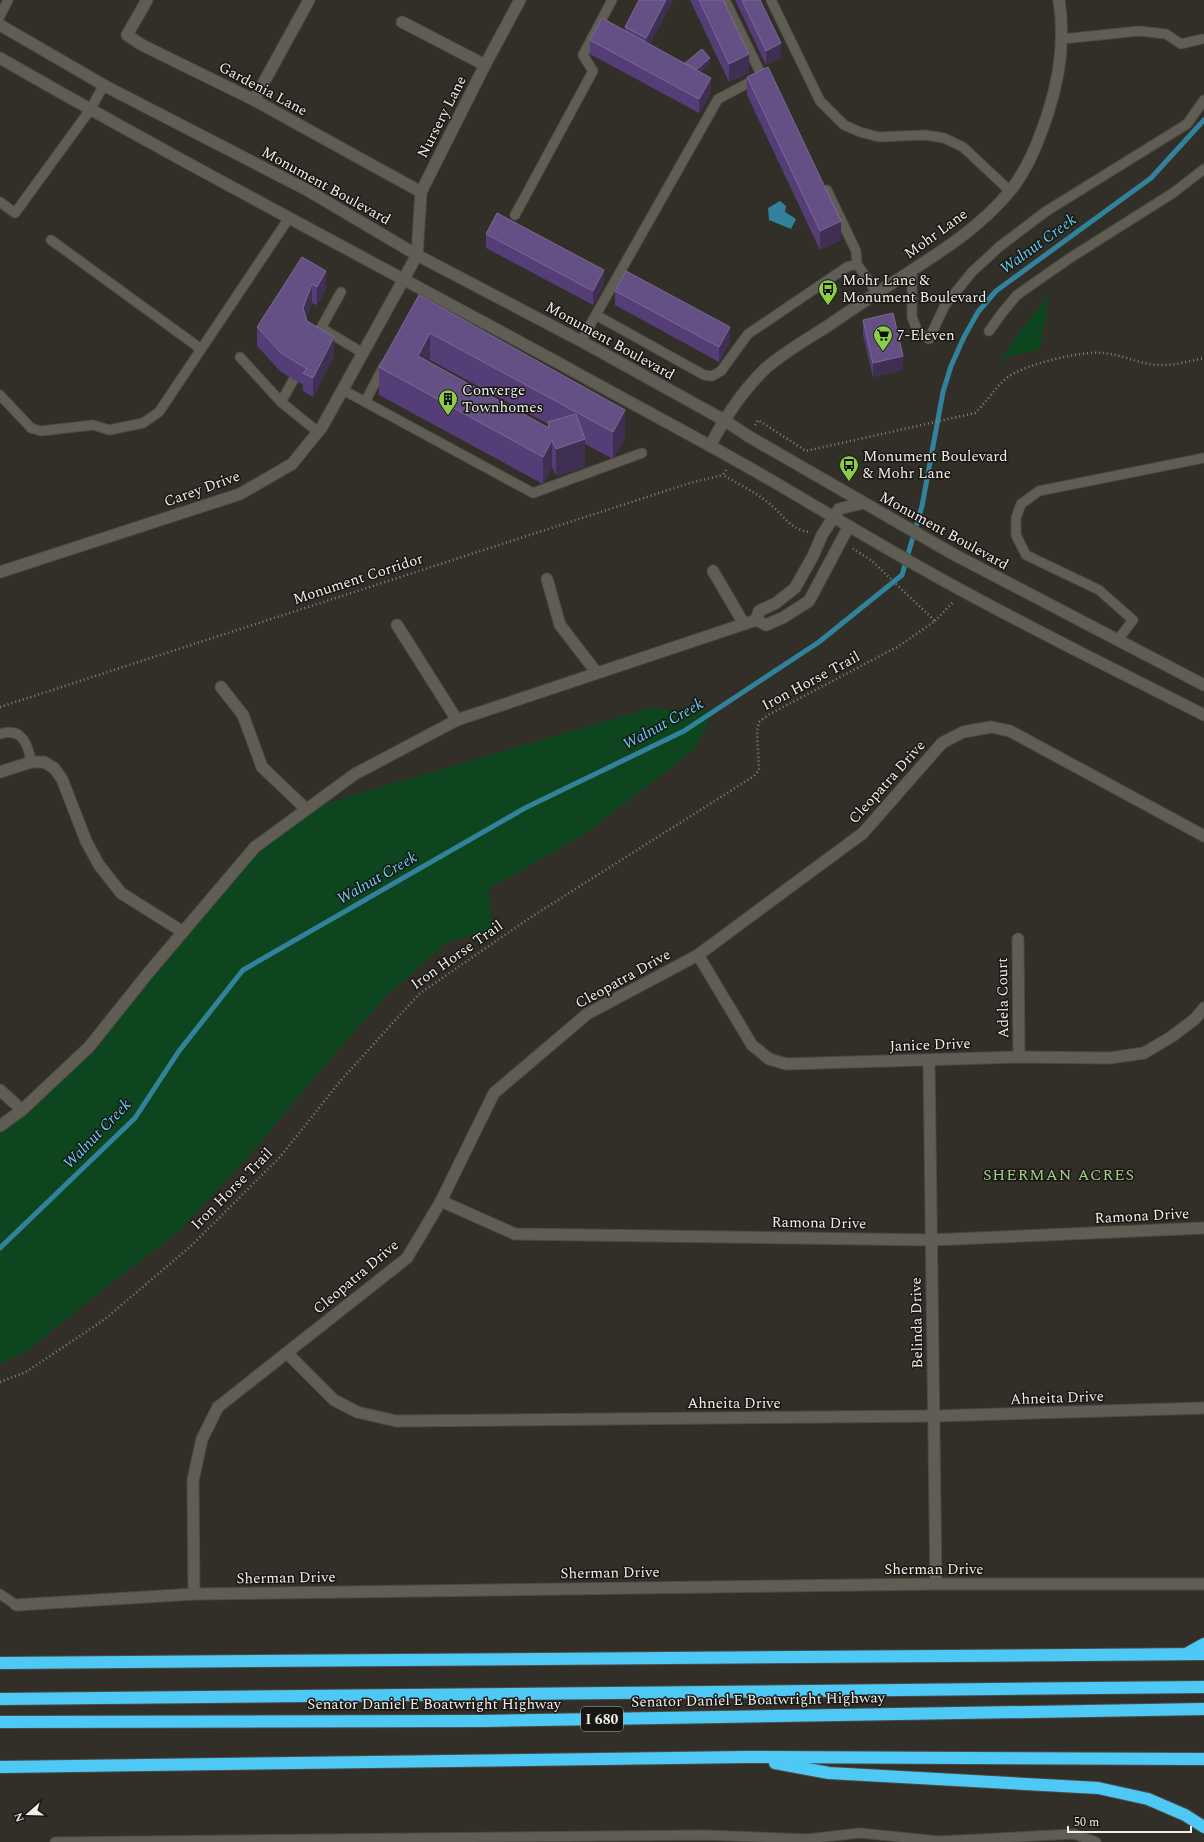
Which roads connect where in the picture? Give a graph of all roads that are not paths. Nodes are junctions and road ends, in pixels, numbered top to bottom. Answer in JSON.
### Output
{"nodes":[{"id":1,"x":8,"y":0,"type":"edge"},
{"id":2,"x":147,"y":0,"type":"edge"},
{"id":3,"x":309,"y":0,"type":"edge"},
{"id":4,"x":520,"y":0,"type":"edge"},
{"id":5,"x":612,"y":0,"type":"edge"},
{"id":6,"x":725,"y":0,"type":"edge"},
{"id":7,"x":771,"y":0,"type":"edge"},
{"id":8,"x":1059,"y":0,"type":"edge"},
{"id":9,"x":0,"y":16,"type":"edge"},
{"id":10,"x":402,"y":22,"type":"dead end"},
{"id":11,"x":0,"y":24,"type":"edge"},
{"id":12,"x":1062,"y":38,"type":"junction"},
{"id":13,"x":1202,"y":39,"type":"dead end"},
{"id":14,"x":0,"y":58,"type":"edge"},
{"id":15,"x":484,"y":65,"type":"junction"},
{"id":16,"x":762,"y":76,"type":"junction"},
{"id":17,"x":772,"y":79,"type":"edge"},
{"id":18,"x":104,"y":85,"type":"junction"},
{"id":19,"x":254,"y":100,"type":"junction"},
{"id":20,"x":1204,"y":100,"type":"edge"},
{"id":21,"x":90,"y":110,"type":"junction"},
{"id":22,"x":1204,"y":169,"type":"edge"},
{"id":23,"x":821,"y":179,"type":"edge"},
{"id":24,"x":1010,"y":191,"type":"junction"},
{"id":25,"x":421,"y":192,"type":"junction"},
{"id":26,"x":0,"y":202,"type":"edge"},
{"id":27,"x":515,"y":215,"type":"dead end"},
{"id":28,"x":289,"y":218,"type":"junction"},
{"id":29,"x":51,"y":240,"type":"dead end"},
{"id":30,"x":417,"y":255,"type":"junction"},
{"id":31,"x":857,"y":264,"type":"junction"},
{"id":32,"x":912,"y":270,"type":"junction"},
{"id":33,"x":404,"y":278,"type":"junction"},
{"id":34,"x":341,"y":292,"type":"dead end"},
{"id":35,"x":877,"y":293,"type":"junction"},
{"id":36,"x":596,"y":315,"type":"junction"},
{"id":37,"x":989,"y":332,"type":"dead end"},
{"id":38,"x":581,"y":341,"type":"junction"},
{"id":39,"x":201,"y":349,"type":"junction"},
{"id":40,"x":363,"y":353,"type":"junction"},
{"id":41,"x":240,"y":357,"type":"dead end"},
{"id":42,"x":388,"y":360,"type":"edge"},
{"id":43,"x":303,"y":362,"type":"edge"},
{"id":44,"x":343,"y":390,"type":"junction"},
{"id":45,"x":0,"y":395,"type":"edge"},
{"id":46,"x":281,"y":402,"type":"junction"},
{"id":47,"x":365,"y":402,"type":"junction"},
{"id":48,"x":724,"y":420,"type":"junction"},
{"id":49,"x":318,"y":432,"type":"junction"},
{"id":50,"x":710,"y":446,"type":"junction"},
{"id":51,"x":642,"y":454,"type":"dead end"},
{"id":52,"x":1204,"y":458,"type":"edge"},
{"id":53,"x":863,"y":503,"type":"junction"},
{"id":54,"x":833,"y":518,"type":"junction"},
{"id":55,"x":849,"y":526,"type":"junction"},
{"id":56,"x":713,"y":571,"type":"dead end"},
{"id":57,"x":0,"y":572,"type":"edge"},
{"id":58,"x":547,"y":579,"type":"dead end"},
{"id":59,"x":756,"y":620,"type":"junction"},
{"id":60,"x":744,"y":624,"type":"junction"},
{"id":61,"x":397,"y":625,"type":"dead end"},
{"id":62,"x":1117,"y":641,"type":"junction"},
{"id":63,"x":597,"y":673,"type":"junction"},
{"id":64,"x":1204,"y":685,"type":"edge"},
{"id":65,"x":221,"y":687,"type":"dead end"},
{"id":66,"x":1204,"y":715,"type":"edge"},
{"id":67,"x":457,"y":720,"type":"junction"},
{"id":68,"x":0,"y":734,"type":"edge"},
{"id":69,"x":31,"y":762,"type":"junction"},
{"id":70,"x":0,"y":772,"type":"edge"},
{"id":71,"x":306,"y":809,"type":"junction"},
{"id":72,"x":1204,"y":836,"type":"edge"},
{"id":73,"x":183,"y":932,"type":"junction"},
{"id":74,"x":1018,"y":939,"type":"dead end"},
{"id":75,"x":698,"y":955,"type":"junction"},
{"id":76,"x":1204,"y":1008,"type":"edge"},
{"id":77,"x":1019,"y":1057,"type":"junction"},
{"id":78,"x":929,"y":1061,"type":"junction"},
{"id":79,"x":0,"y":1090,"type":"edge"},
{"id":80,"x":22,"y":1110,"type":"junction"},
{"id":81,"x":0,"y":1126,"type":"edge"},
{"id":82,"x":441,"y":1201,"type":"junction"},
{"id":83,"x":1204,"y":1228,"type":"edge"},
{"id":84,"x":931,"y":1240,"type":"junction"},
{"id":85,"x":287,"y":1353,"type":"junction"},
{"id":86,"x":1204,"y":1408,"type":"edge"},
{"id":87,"x":934,"y":1416,"type":"junction"},
{"id":88,"x":936,"y":1584,"type":"junction"},
{"id":89,"x":1204,"y":1584,"type":"edge"},
{"id":90,"x":0,"y":1594,"type":"edge"},
{"id":91,"x":194,"y":1594,"type":"junction"},
{"id":92,"x":16,"y":1605,"type":"joint"},
{"id":93,"x":1204,"y":1644,"type":"edge"},
{"id":94,"x":1185,"y":1654,"type":"junction"},
{"id":95,"x":1204,"y":1654,"type":"edge"},
{"id":96,"x":0,"y":1663,"type":"edge"},
{"id":97,"x":1204,"y":1687,"type":"edge"},
{"id":98,"x":0,"y":1699,"type":"edge"},
{"id":99,"x":1204,"y":1709,"type":"edge"},
{"id":100,"x":0,"y":1722,"type":"edge"},
{"id":101,"x":746,"y":1757,"type":"junction"},
{"id":102,"x":1204,"y":1759,"type":"edge"},
{"id":103,"x":0,"y":1768,"type":"edge"},
{"id":104,"x":1204,"y":1827,"type":"edge"},
{"id":105,"x":809,"y":1840,"type":"edge"},
{"id":106,"x":55,"y":1842,"type":"edge"},
{"id":107,"x":1096,"y":1842,"type":"edge"}],
"edges":[{"from":1,"to":9,"type":"lane"},
{"from":2,"to":19,"type":"street","name":"Gardenia Lane"},
{"from":3,"to":19,"type":"street"},
{"from":4,"to":15,"type":"street","name":"Nursery Lane"},
{"from":5,"to":27,"type":"lane"},
{"from":6,"to":16,"type":"lane"},
{"from":7,"to":24,"type":"lane"},
{"from":8,"to":12,"type":"street","name":"Mohr Lane"},
{"from":10,"to":15,"type":"street"},
{"from":11,"to":18,"type":"street","name":"Monument Boulevard"},
{"from":12,"to":13,"type":"lane"},
{"from":12,"to":24,"type":"street","name":"Mohr Lane"},
{"from":14,"to":21,"type":"street"},
{"from":15,"to":25,"type":"street","name":"Nursery Lane"},
{"from":16,"to":17,"type":"lane"},
{"from":16,"to":36,"type":"lane"},
{"from":18,"to":21,"type":"lane"},
{"from":18,"to":30,"type":"street","name":"Monument Boulevard"},
{"from":19,"to":25,"type":"street","name":"Gardenia Lane"},
{"from":20,"to":32,"type":"lane"},
{"from":21,"to":26,"type":"lane"},
{"from":21,"to":28,"type":"street"},
{"from":22,"to":37,"type":"lane"},
{"from":23,"to":31,"type":"lane"},
{"from":24,"to":32,"type":"street","name":"Mohr Lane"},
{"from":25,"to":30,"type":"street","name":"Nursery Lane"},
{"from":28,"to":33,"type":"street"},
{"from":28,"to":39,"type":"lane"},
{"from":29,"to":39,"type":"lane"},
{"from":30,"to":33,"type":"street","name":"Carey Drive"},
{"from":30,"to":38,"type":"street","name":"Monument Boulevard"},
{"from":31,"to":35,"type":"lane"},
{"from":31,"to":36,"type":"lane"},
{"from":32,"to":35,"type":"street","name":"Mohr Lane"},
{"from":33,"to":40,"type":"street","name":"Carey Drive"},
{"from":33,"to":50,"type":"street"},
{"from":34,"to":40,"type":"lane"},
{"from":35,"to":48,"type":"street","name":"Mohr Lane"},
{"from":36,"to":38,"type":"lane"},
{"from":38,"to":48,"type":"street","name":"Monument Boulevard"},
{"from":39,"to":45,"type":"lane"},
{"from":40,"to":44,"type":"street","name":"Carey Drive"},
{"from":41,"to":46,"type":"lane"},
{"from":42,"to":47,"type":"lane"},
{"from":43,"to":46,"type":"lane"},
{"from":44,"to":47,"type":"lane"},
{"from":44,"to":49,"type":"street","name":"Carey Drive"},
{"from":46,"to":49,"type":"lane"},
{"from":47,"to":51,"type":"lane"},
{"from":48,"to":50,"type":"street","name":"Mohr Lane"},
{"from":48,"to":53,"type":"street","name":"Monument Boulevard"},
{"from":49,"to":57,"type":"street","name":"Carey Drive"},
{"from":50,"to":54,"type":"street"},
{"from":52,"to":62,"type":"lane"},
{"from":53,"to":54,"type":"street"},
{"from":53,"to":62,"type":"street","name":"Monument Boulevard"},
{"from":54,"to":55,"type":"street"},
{"from":54,"to":59,"type":"street"},
{"from":55,"to":59,"type":"street"},
{"from":55,"to":66,"type":"street"},
{"from":56,"to":60,"type":"street"},
{"from":58,"to":63,"type":"street"},
{"from":59,"to":60,"type":"street"},
{"from":60,"to":63,"type":"street"},
{"from":61,"to":67,"type":"street"},
{"from":62,"to":64,"type":"street","name":"Monument Boulevard"},
{"from":63,"to":67,"type":"street"},
{"from":65,"to":71,"type":"street"},
{"from":67,"to":71,"type":"street"},
{"from":68,"to":69,"type":"lane"},
{"from":69,"to":70,"type":"street"},
{"from":69,"to":73,"type":"street"},
{"from":71,"to":73,"type":"street"},
{"from":72,"to":75,"type":"street","name":"Cleopatra Drive"},
{"from":73,"to":80,"type":"street"},
{"from":74,"to":77,"type":"street","name":"Adela Court"},
{"from":75,"to":78,"type":"street","name":"Janice Drive"},
{"from":75,"to":82,"type":"street","name":"Cleopatra Drive"},
{"from":76,"to":77,"type":"street","name":"Janice Drive"},
{"from":77,"to":78,"type":"street","name":"Janice Drive"},
{"from":78,"to":84,"type":"street","name":"Belinda Drive"},
{"from":79,"to":80,"type":"street"},
{"from":80,"to":81,"type":"street"},
{"from":82,"to":84,"type":"street","name":"Ramona Drive"},
{"from":82,"to":85,"type":"street","name":"Cleopatra Drive"},
{"from":83,"to":84,"type":"street","name":"Ramona Drive"},
{"from":84,"to":87,"type":"street","name":"Belinda Drive"},
{"from":85,"to":87,"type":"street","name":"Ahneita Drive"},
{"from":85,"to":91,"type":"street","name":"Cleopatra Drive"},
{"from":86,"to":87,"type":"street","name":"Ahneita Drive"},
{"from":87,"to":88,"type":"street","name":"Belinda Drive"},
{"from":88,"to":89,"type":"street","name":"Sherman Drive"},
{"from":88,"to":91,"type":"street","name":"Sherman Drive"},
{"from":90,"to":92,"type":"lane"},
{"from":91,"to":92,"type":"street","name":"Sherman Drive"},
{"from":93,"to":94,"type":"highway"},
{"from":94,"to":95,"type":"highway"},
{"from":94,"to":96,"type":"highway"},
{"from":97,"to":98,"type":"highway","number":"I 680"},
{"from":99,"to":100,"type":"highway","name":"Senator Daniel E Boatwright Highway","number":"I 680"},
{"from":101,"to":102,"type":"highway"},
{"from":101,"to":103,"type":"highway"},
{"from":101,"to":104,"type":"highway"},
{"from":105,"to":106,"type":"lane"},
{"from":105,"to":107,"type":"lane"}]}
